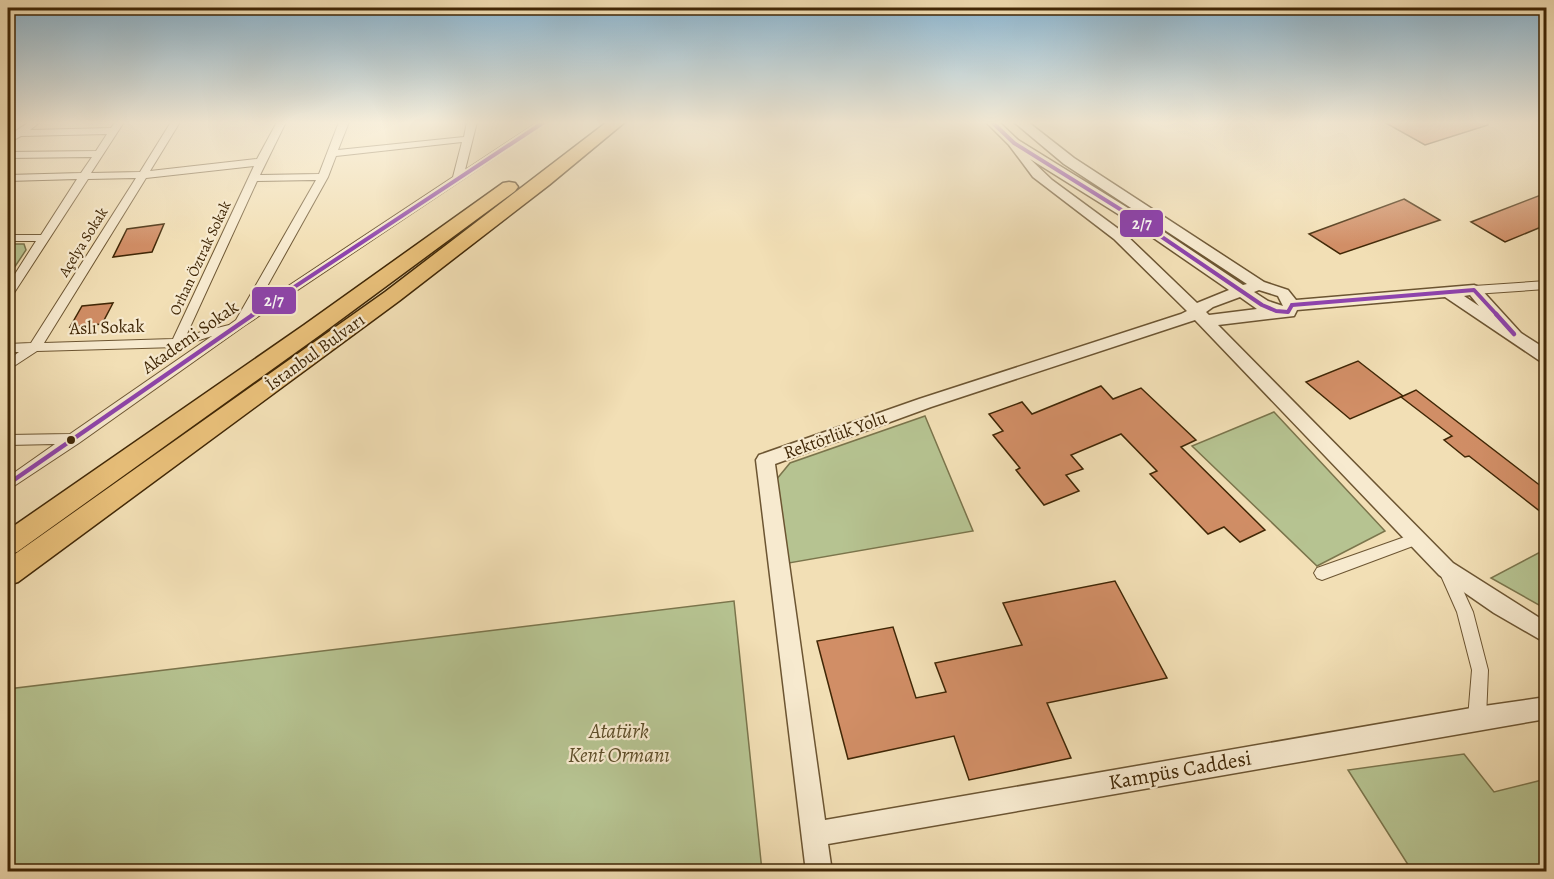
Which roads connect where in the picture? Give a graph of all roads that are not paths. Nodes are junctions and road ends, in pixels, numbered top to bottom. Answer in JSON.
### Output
{"nodes":[{"id":1,"x":94,"y":163,"type":"edge"},
{"id":2,"x":150,"y":163,"type":"edge"},
{"id":3,"x":252,"y":163,"type":"edge"},
{"id":4,"x":261,"y":163,"type":"edge"},
{"id":5,"x":328,"y":163,"type":"edge"},
{"id":6,"x":462,"y":163,"type":"edge"},
{"id":7,"x":482,"y":163,"type":"edge"},
{"id":8,"x":539,"y":163,"type":"edge"},
{"id":9,"x":565,"y":163,"type":"edge"},
{"id":10,"x":1026,"y":163,"type":"edge"},
{"id":11,"x":1046,"y":163,"type":"edge"},
{"id":12,"x":1073,"y":163,"type":"edge"},
{"id":13,"x":142,"y":176,"type":"junction"},
{"id":14,"x":323,"y":177,"type":"junction"},
{"id":15,"x":8,"y":178,"type":"edge"},
{"id":16,"x":84,"y":178,"type":"junction"},
{"id":17,"x":254,"y":178,"type":"junction"},
{"id":18,"x":458,"y":179,"type":"junction"},
{"id":19,"x":8,"y":238,"type":"edge"},
{"id":20,"x":45,"y":238,"type":"junction"},
{"id":21,"x":1259,"y":285,"type":"junction"},
{"id":22,"x":1546,"y":285,"type":"edge"},
{"id":23,"x":1474,"y":290,"type":"junction"},
{"id":24,"x":1242,"y":291,"type":"junction"},
{"id":25,"x":1448,"y":292,"type":"junction"},
{"id":26,"x":8,"y":293,"type":"edge"},
{"id":27,"x":1292,"y":305,"type":"junction"},
{"id":28,"x":1276,"y":311,"type":"junction"},
{"id":29,"x":1202,"y":317,"type":"junction"},
{"id":30,"x":240,"y":324,"type":"junction"},
{"id":31,"x":1514,"y":334,"type":"junction"},
{"id":32,"x":177,"y":343,"type":"junction"},
{"id":33,"x":35,"y":347,"type":"junction"},
{"id":34,"x":8,"y":348,"type":"edge"},
{"id":35,"x":1546,"y":357,"type":"edge"},
{"id":36,"x":8,"y":366,"type":"edge"},
{"id":37,"x":74,"y":439,"type":"junction"},
{"id":38,"x":8,"y":440,"type":"edge"},
{"id":39,"x":8,"y":484,"type":"edge"},
{"id":40,"x":1416,"y":539,"type":"junction"},
{"id":41,"x":8,"y":544,"type":"edge"},
{"id":42,"x":1446,"y":569,"type":"junction"},
{"id":43,"x":1322,"y":573,"type":"dead end"},
{"id":44,"x":8,"y":574,"type":"edge"},
{"id":45,"x":1546,"y":633,"type":"edge"},
{"id":46,"x":1546,"y":708,"type":"edge"},
{"id":47,"x":1477,"y":718,"type":"junction"},
{"id":48,"x":814,"y":834,"type":"junction"},
{"id":49,"x":819,"y":872,"type":"edge"}],
"edges":[{"from":1,"to":16,"type":"street"},
{"from":2,"to":13,"type":"street","name":"Açelya Sokak"},
{"from":3,"to":13,"type":"street"},
{"from":4,"to":17,"type":"street","name":"Orhan Öztrak Sokak"},
{"from":5,"to":14,"type":"street"},
{"from":6,"to":18,"type":"street"},
{"from":7,"to":18,"type":"street","name":"Akademi Sokak"},
{"from":8,"to":41,"type":"highway","name":"İstanbul Bulvarı"},
{"from":9,"to":44,"type":"highway","name":"İstanbul Bulvarı"},
{"from":10,"to":29,"type":"street"},
{"from":11,"to":24,"type":"street"},
{"from":12,"to":21,"type":"street"},
{"from":13,"to":16,"type":"street"},
{"from":13,"to":33,"type":"street","name":"Açelya Sokak"},
{"from":14,"to":17,"type":"street"},
{"from":14,"to":30,"type":"street"},
{"from":15,"to":16,"type":"street"},
{"from":16,"to":20,"type":"street"},
{"from":17,"to":32,"type":"street","name":"Orhan Öztrak Sokak"},
{"from":18,"to":30,"type":"street","name":"Akademi Sokak"},
{"from":19,"to":20,"type":"street"},
{"from":20,"to":26,"type":"street"},
{"from":21,"to":24,"type":"street"},
{"from":21,"to":27,"type":"street"},
{"from":22,"to":23,"type":"street"},
{"from":23,"to":25,"type":"street"},
{"from":23,"to":31,"type":"street"},
{"from":24,"to":28,"type":"street"},
{"from":24,"to":29,"type":"street"},
{"from":25,"to":27,"type":"street"},
{"from":25,"to":31,"type":"street"},
{"from":27,"to":28,"type":"street"},
{"from":28,"to":29,"type":"street"},
{"from":29,"to":40,"type":"street"},
{"from":29,"to":48,"type":"street","name":"Rektörlük Yolu"},
{"from":30,"to":32,"type":"street","name":"Aslı Sokak"},
{"from":30,"to":37,"type":"street","name":"Akademi Sokak"},
{"from":31,"to":35,"type":"street"},
{"from":32,"to":33,"type":"street","name":"Aslı Sokak"},
{"from":33,"to":34,"type":"street","name":"Aslı Sokak"},
{"from":33,"to":36,"type":"street"},
{"from":37,"to":38,"type":"street"},
{"from":37,"to":39,"type":"street","name":"Akademi Sokak"},
{"from":40,"to":42,"type":"street"},
{"from":40,"to":43,"type":"street"},
{"from":42,"to":45,"type":"street"},
{"from":42,"to":47,"type":"street"},
{"from":46,"to":47,"type":"street","name":"Kampüs Caddesi"},
{"from":47,"to":48,"type":"street","name":"Kampüs Caddesi"},
{"from":48,"to":49,"type":"street","name":"Rektörlük Yolu"}]}
